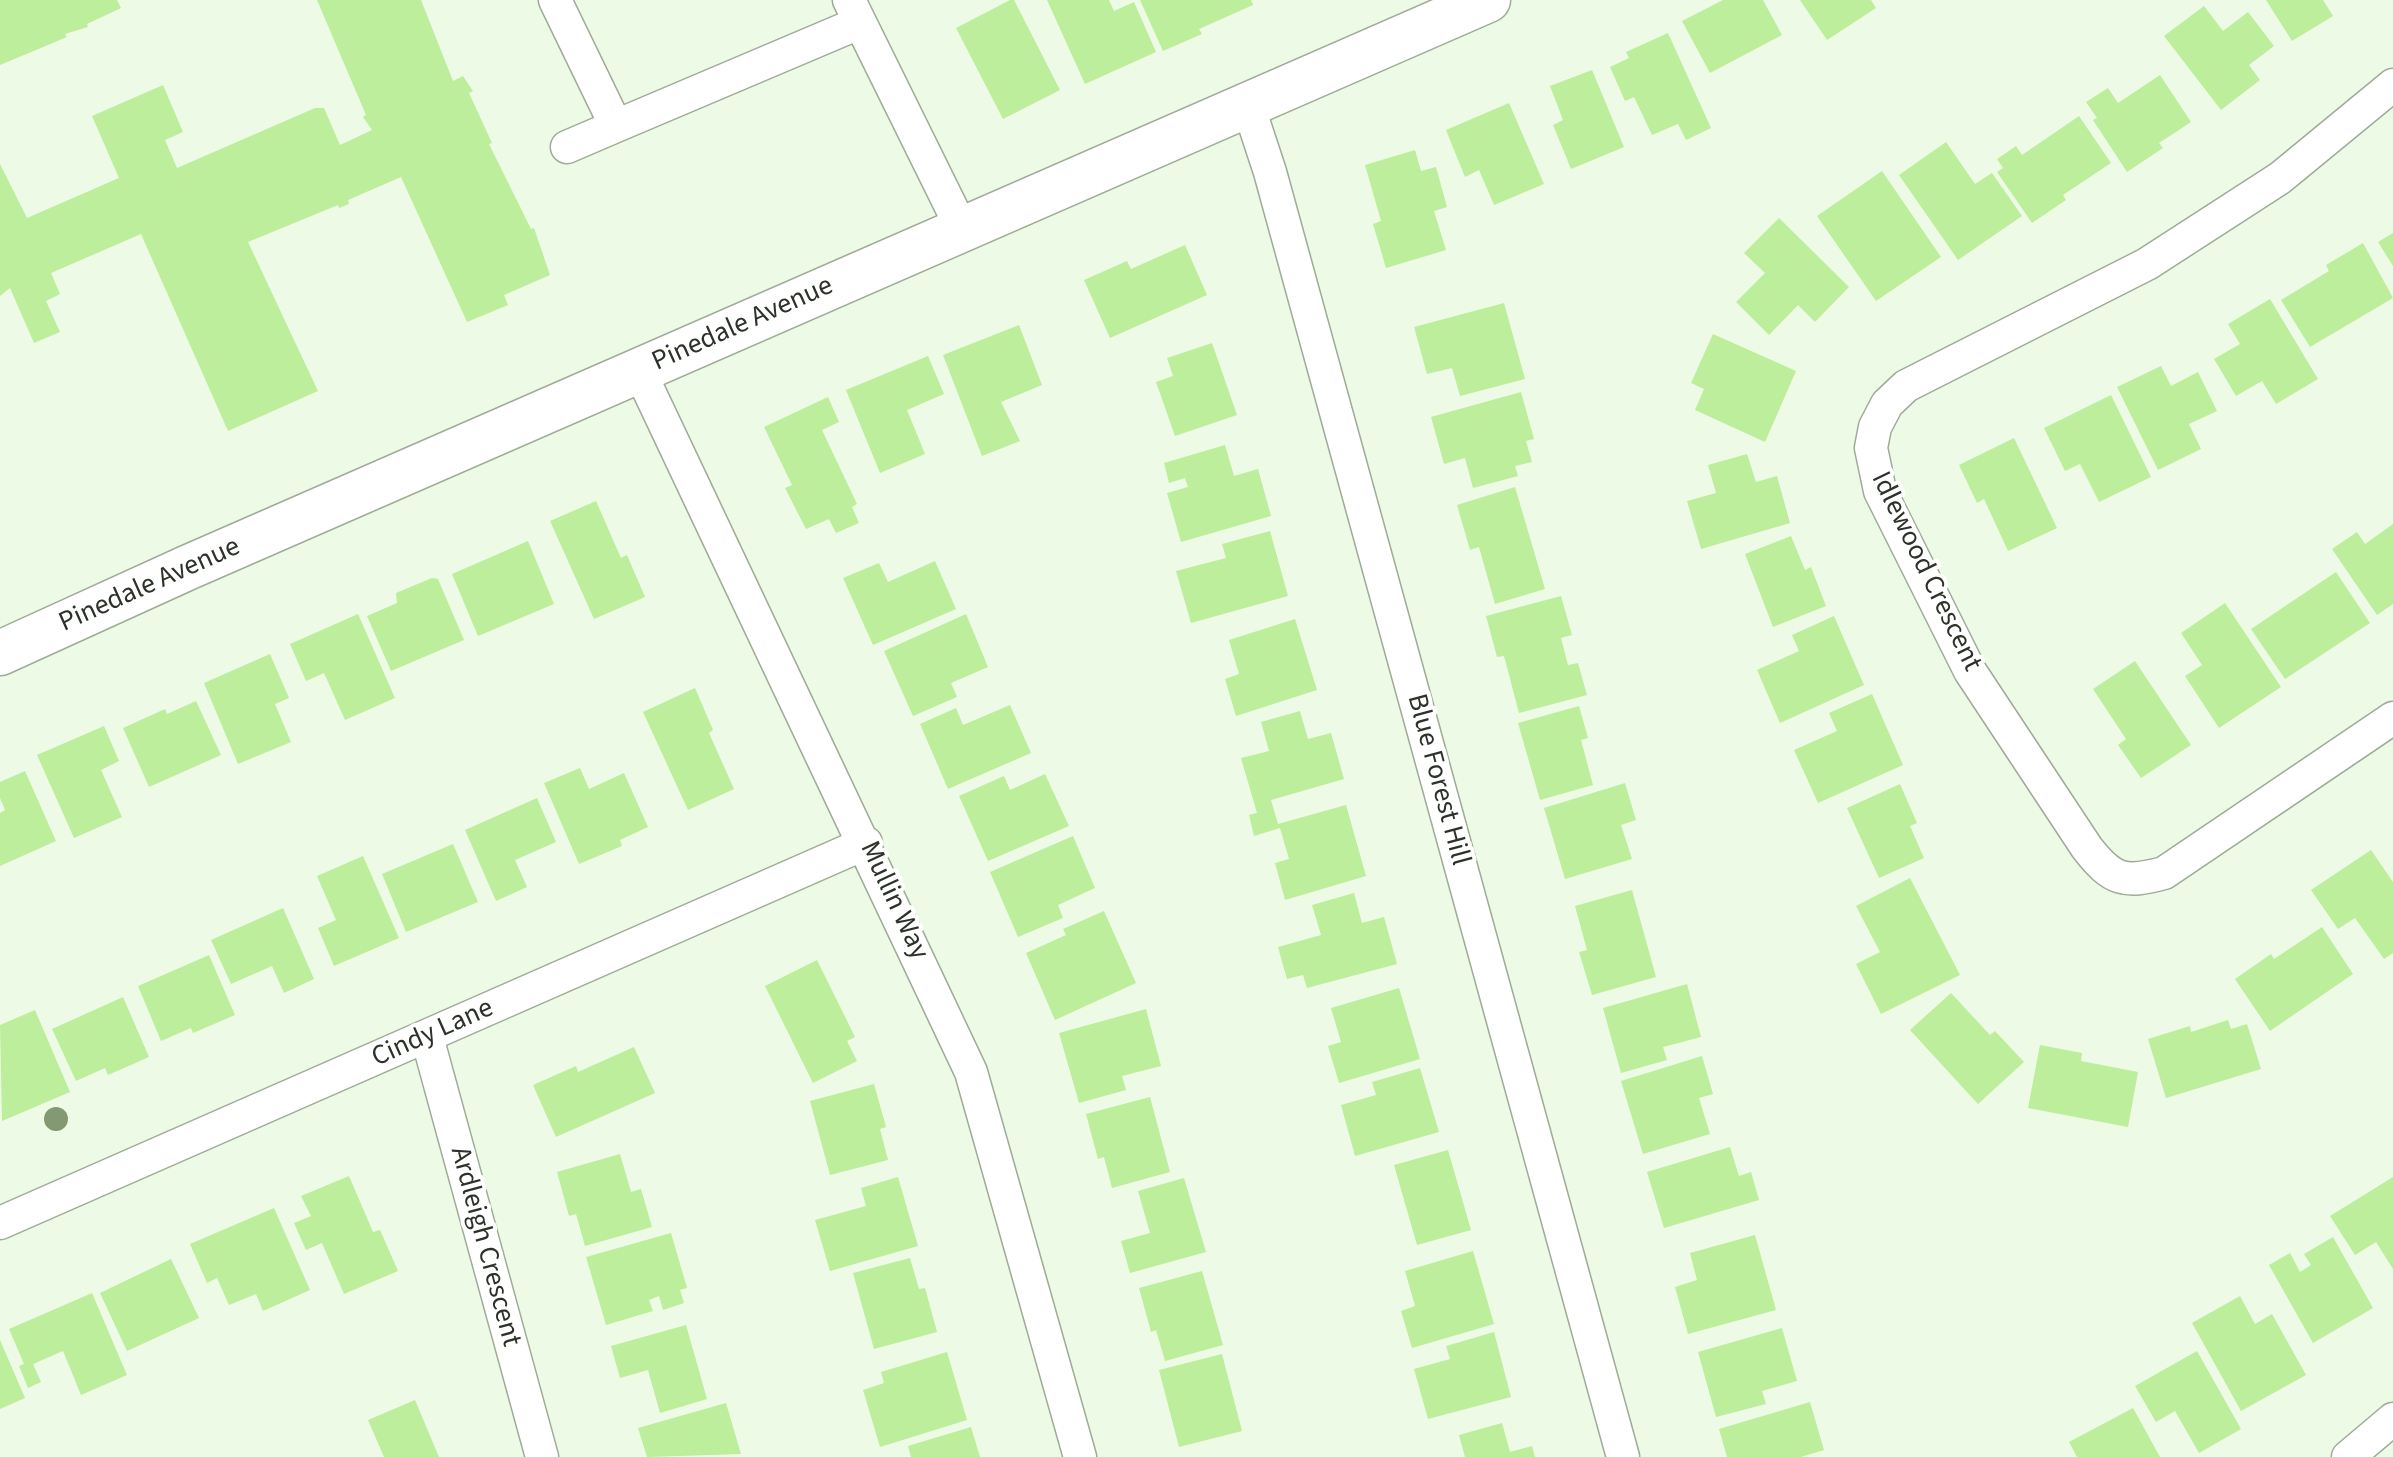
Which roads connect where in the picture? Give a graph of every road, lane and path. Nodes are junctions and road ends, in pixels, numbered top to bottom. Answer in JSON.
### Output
{"nodes":[{"id":1,"x":555,"y":0,"type":"edge"},
{"id":2,"x":1488,"y":0,"type":"edge"},
{"id":3,"x":854,"y":11,"type":"edge"},
{"id":4,"x":2393,"y":85,"type":"edge"},
{"id":5,"x":1248,"y":105,"type":"junction"},
{"id":6,"x":616,"y":126,"type":"junction"},
{"id":7,"x":567,"y":147,"type":"dead end"},
{"id":8,"x":962,"y":229,"type":"junction"},
{"id":9,"x":639,"y":370,"type":"junction"},
{"id":10,"x":0,"y":653,"type":"edge"},
{"id":11,"x":2393,"y":718,"type":"edge"},
{"id":12,"x":866,"y":843,"type":"junction"},
{"id":13,"x":427,"y":1037,"type":"junction"},
{"id":14,"x":0,"y":1223,"type":"edge"},
{"id":15,"x":2393,"y":1419,"type":"edge"},
{"id":16,"x":542,"y":1457,"type":"edge"},
{"id":17,"x":1080,"y":1457,"type":"edge"},
{"id":18,"x":1623,"y":1457,"type":"edge"},
{"id":19,"x":2348,"y":1457,"type":"edge"}],
"edges":[{"from":1,"to":6,"type":"street"},
{"from":2,"to":5,"type":"street","name":"Pinedale Avenue"},
{"from":3,"to":6,"type":"street"},
{"from":3,"to":8,"type":"street"},
{"from":4,"to":11,"type":"street","name":"Idlewood Crescent"},
{"from":5,"to":8,"type":"street","name":"Pinedale Avenue"},
{"from":5,"to":18,"type":"street","name":"Blue Forest Hill"},
{"from":6,"to":7,"type":"street"},
{"from":8,"to":9,"type":"street","name":"Pinedale Avenue"},
{"from":9,"to":10,"type":"street","name":"Pinedale Avenue"},
{"from":9,"to":12,"type":"street","name":"Mullin Way"},
{"from":12,"to":13,"type":"street","name":"Cindy Lane"},
{"from":12,"to":17,"type":"street","name":"Mullin Way"},
{"from":13,"to":14,"type":"street","name":"Cindy Lane"},
{"from":13,"to":16,"type":"street","name":"Ardleigh Crescent"},
{"from":15,"to":19,"type":"street"}]}
